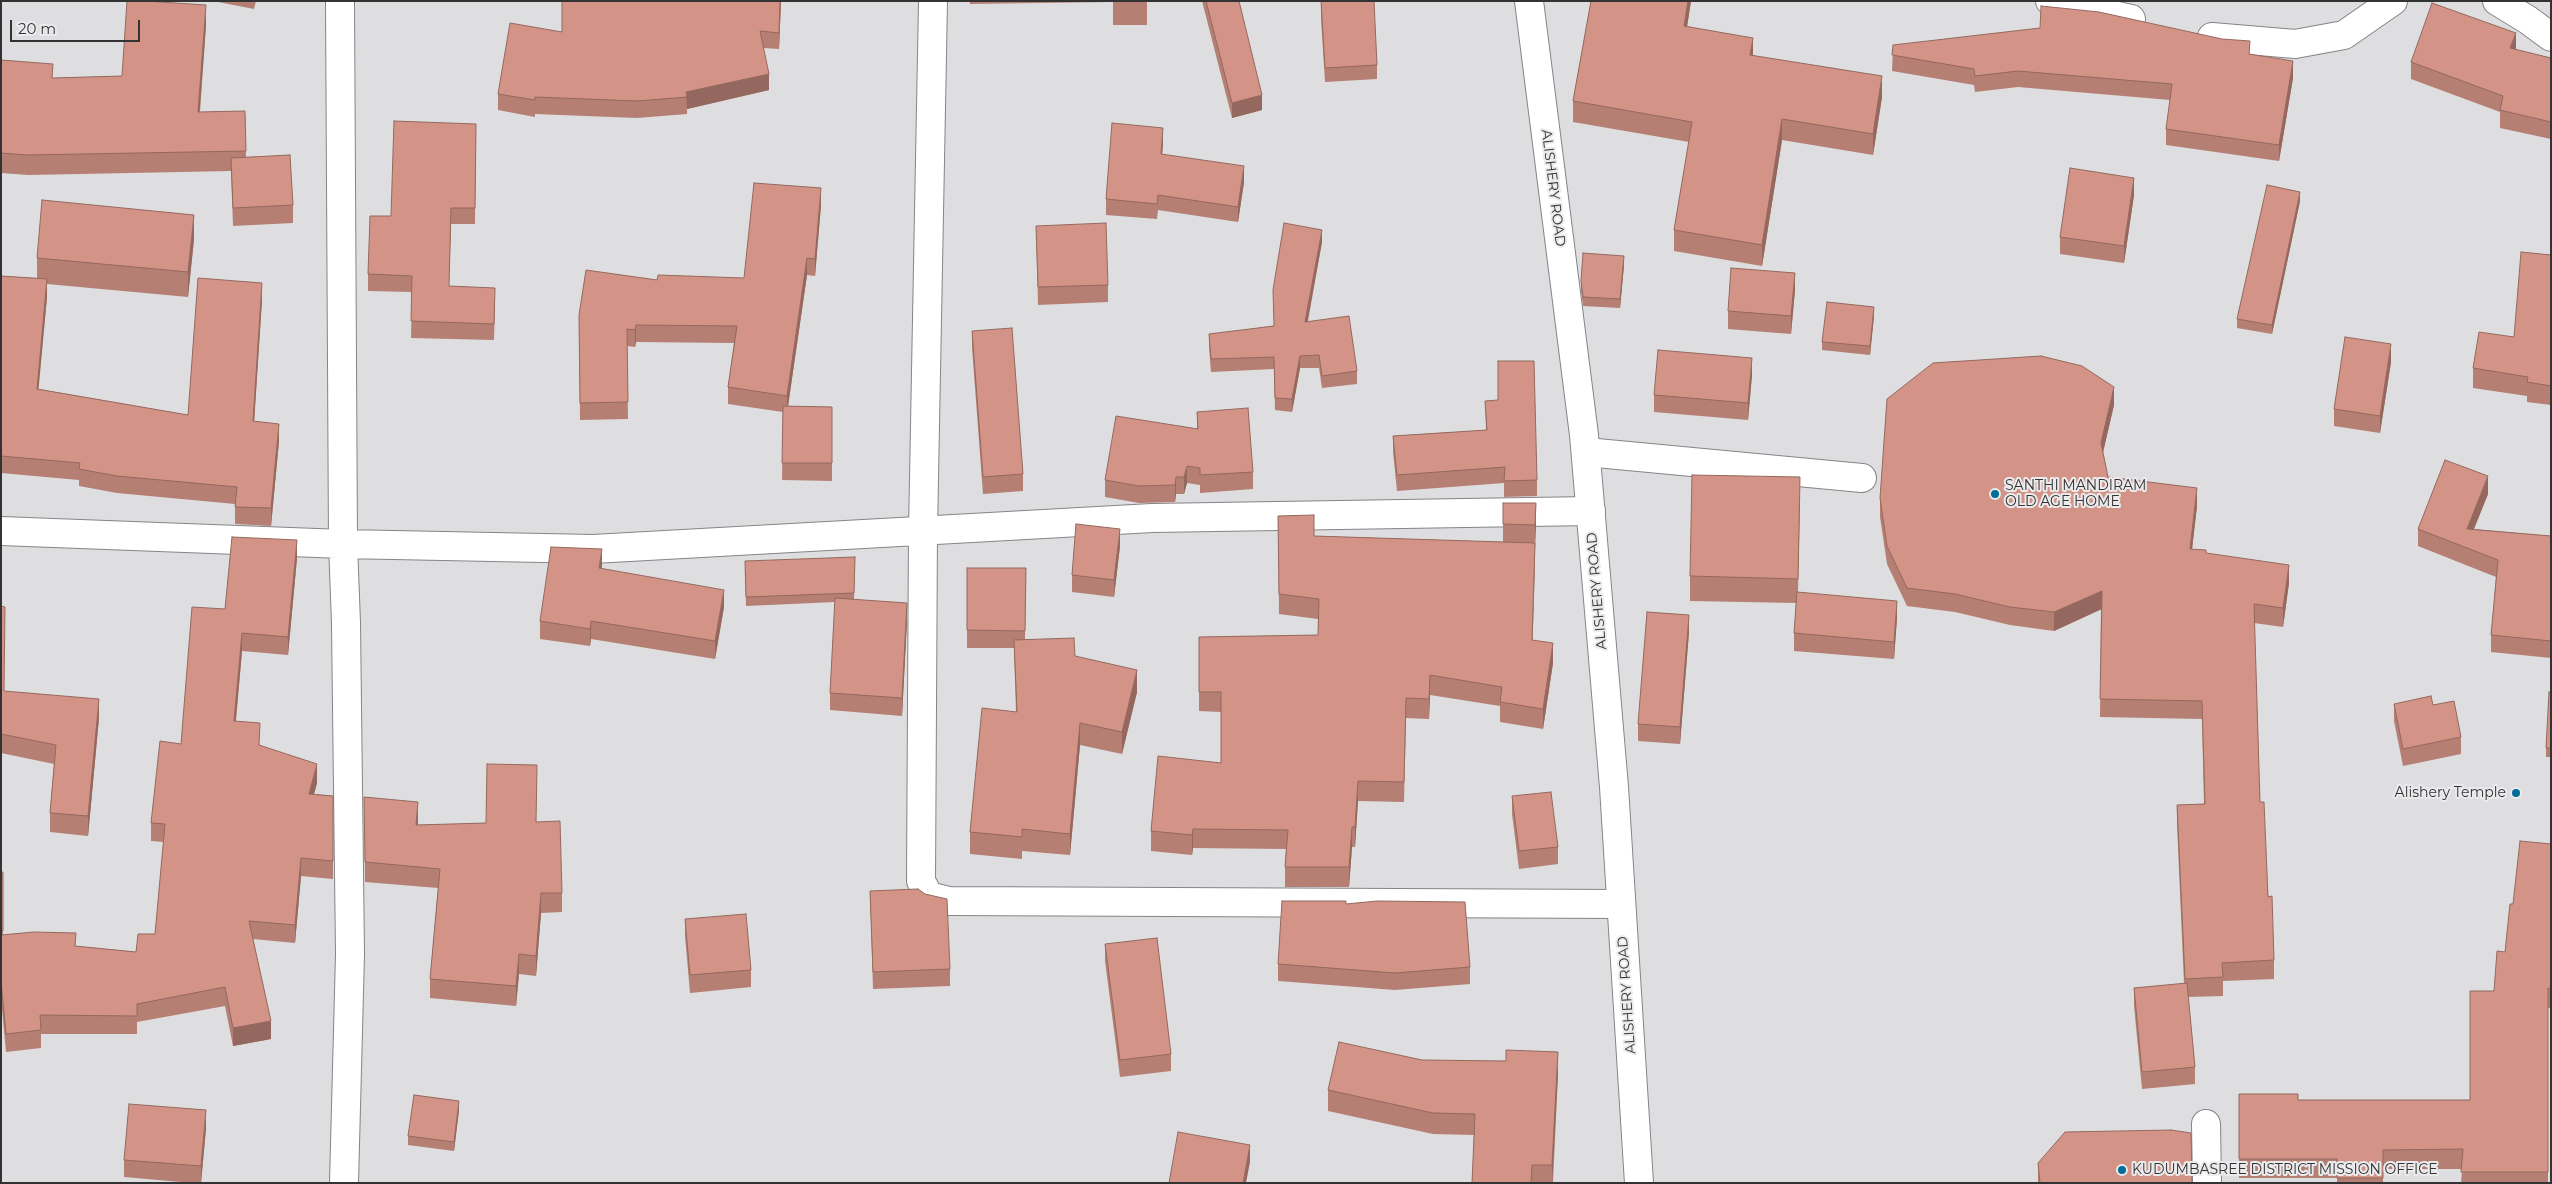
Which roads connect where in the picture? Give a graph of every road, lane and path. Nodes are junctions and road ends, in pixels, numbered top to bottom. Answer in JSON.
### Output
{"nodes":[{"id":1,"x":340,"y":1,"type":"edge"},
{"id":2,"x":933,"y":1,"type":"edge"},
{"id":3,"x":1529,"y":1,"type":"edge"},
{"id":4,"x":2050,"y":1,"type":"edge"},
{"id":5,"x":2394,"y":1,"type":"edge"},
{"id":6,"x":2496,"y":1,"type":"edge"},
{"id":7,"x":2157,"y":25,"type":"edge"},
{"id":8,"x":2186,"y":31,"type":"edge"},
{"id":9,"x":2551,"y":38,"type":"edge"},
{"id":10,"x":1586,"y":452,"type":"junction"},
{"id":11,"x":1862,"y":478,"type":"dead end"},
{"id":12,"x":1591,"y":511,"type":"junction"},
{"id":13,"x":1,"y":531,"type":"edge"},
{"id":14,"x":923,"y":531,"type":"junction"},
{"id":15,"x":343,"y":544,"type":"junction"},
{"id":16,"x":1621,"y":904,"type":"junction"},
{"id":17,"x":2206,"y":1124,"type":"dead end"},
{"id":18,"x":344,"y":1183,"type":"edge"},
{"id":19,"x":1639,"y":1183,"type":"edge"},
{"id":20,"x":2207,"y":1183,"type":"edge"}],
"edges":[{"from":1,"to":15,"type":"street"},
{"from":2,"to":14,"type":"street"},
{"from":3,"to":10,"type":"street","name":"ALISHERY ROAD"},
{"from":4,"to":7,"type":"street"},
{"from":5,"to":8,"type":"street"},
{"from":6,"to":9,"type":"street"},
{"from":10,"to":11,"type":"street"},
{"from":10,"to":12,"type":"street","name":"ALISHERY ROAD"},
{"from":12,"to":14,"type":"street"},
{"from":12,"to":16,"type":"street","name":"ALISHERY ROAD"},
{"from":13,"to":15,"type":"street"},
{"from":14,"to":15,"type":"street"},
{"from":14,"to":16,"type":"street"},
{"from":15,"to":18,"type":"street"},
{"from":16,"to":19,"type":"street","name":"ALISHERY ROAD"},
{"from":17,"to":20,"type":"street"}]}
